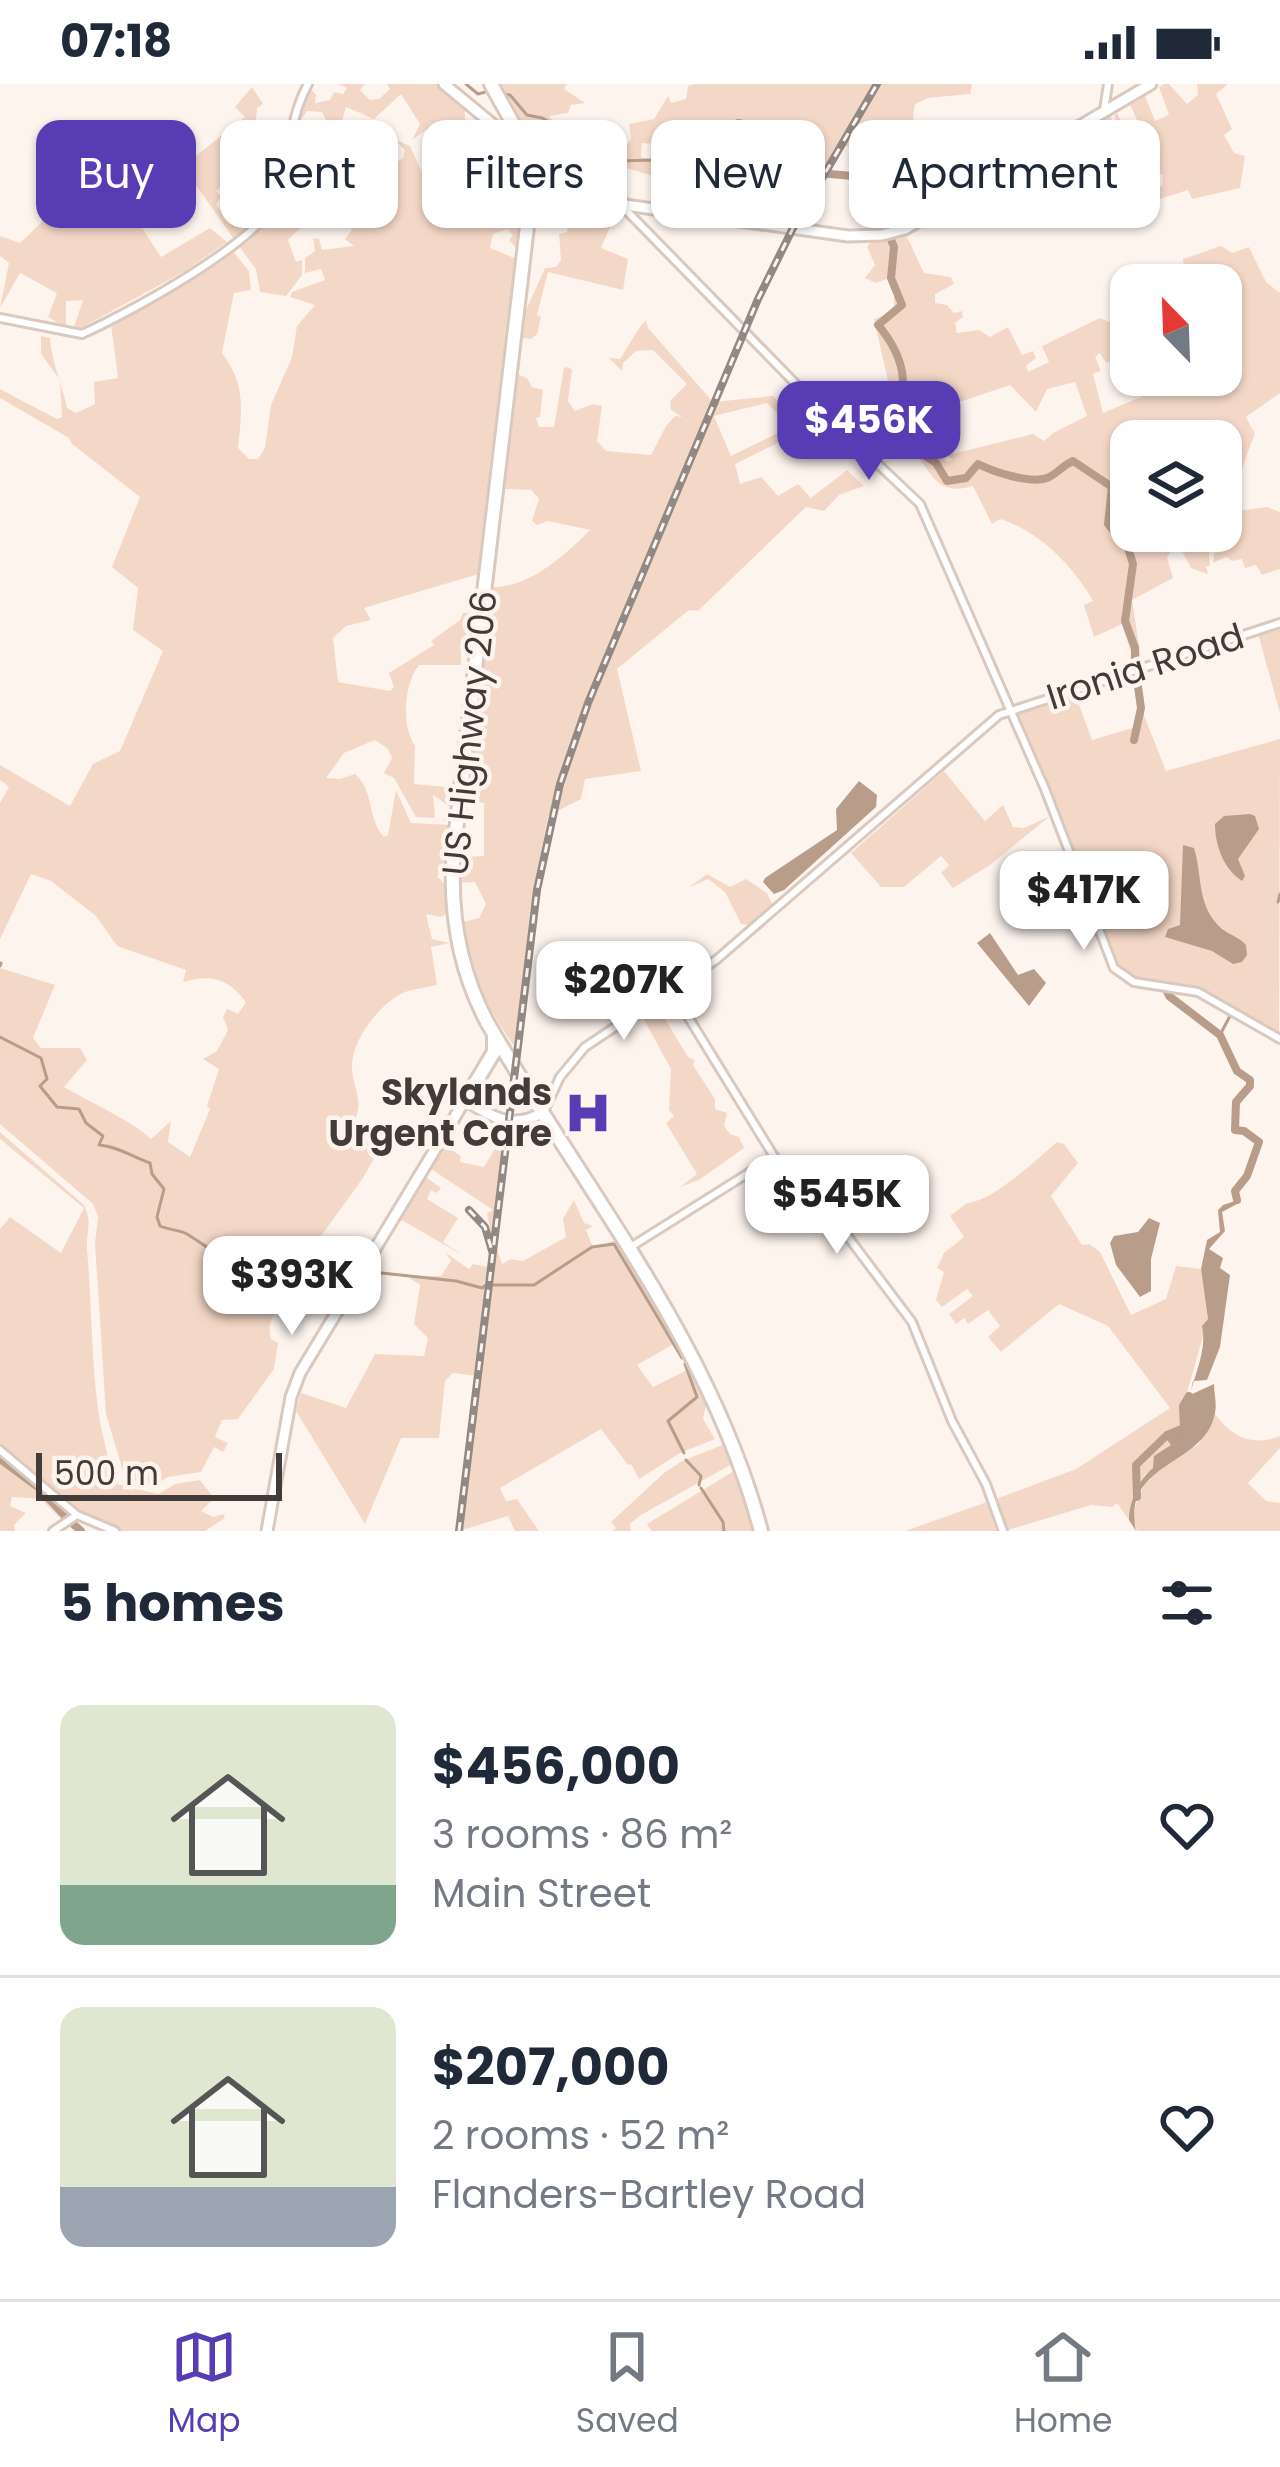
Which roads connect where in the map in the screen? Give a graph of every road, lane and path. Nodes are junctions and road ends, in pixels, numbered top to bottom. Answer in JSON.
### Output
{"nodes":[{"id":1,"x":308,"y":84,"type":"edge"},
{"id":2,"x":444,"y":84,"type":"edge"},
{"id":3,"x":491,"y":84,"type":"edge"},
{"id":4,"x":1108,"y":84,"type":"edge"},
{"id":5,"x":1151,"y":84,"type":"edge"},
{"id":6,"x":1105,"y":111,"type":"junction"},
{"id":7,"x":487,"y":120,"type":"edge"},
{"id":8,"x":511,"y":120,"type":"edge"},
{"id":9,"x":627,"y":208,"type":"edge"},
{"id":10,"x":633,"y":213,"type":"junction"},
{"id":11,"x":528,"y":228,"type":"edge"},
{"id":12,"x":0,"y":318,"type":"edge"},
{"id":13,"x":1280,"y":623,"type":"edge"},
{"id":14,"x":1000,"y":687,"type":"junction"},
{"id":15,"x":1010,"y":709,"type":"junction"},
{"id":16,"x":990,"y":721,"type":"junction"},
{"id":17,"x":671,"y":989,"type":"junction"},
{"id":18,"x":494,"y":1035,"type":"junction"},
{"id":19,"x":1280,"y":1039,"type":"edge"},
{"id":20,"x":465,"y":1100,"type":"junction"},
{"id":21,"x":543,"y":1112,"type":"junction"},
{"id":22,"x":774,"y":1157,"type":"junction"},
{"id":23,"x":629,"y":1248,"type":"junction"},
{"id":24,"x":0,"y":1450,"type":"edge"},
{"id":25,"x":75,"y":1517,"type":"junction"},
{"id":26,"x":56,"y":1529,"type":"edge"},
{"id":27,"x":115,"y":1531,"type":"edge"},
{"id":28,"x":267,"y":1531,"type":"edge"},
{"id":29,"x":761,"y":1531,"type":"edge"},
{"id":30,"x":1003,"y":1531,"type":"edge"}],
"edges":[{"from":1,"to":12,"type":"street"},
{"from":2,"to":7,"type":"main road"},
{"from":3,"to":8,"type":"highway","name":"US Highway 206"},
{"from":4,"to":6,"type":"street"},
{"from":5,"to":6,"type":"main road"},
{"from":6,"to":10,"type":"main road"},
{"from":9,"to":10,"type":"main road"},
{"from":10,"to":14,"type":"street"},
{"from":11,"to":18,"type":"highway","name":"US Highway 206"},
{"from":13,"to":15,"type":"street","name":"Ironia Road"},
{"from":14,"to":15,"type":"street"},
{"from":14,"to":16,"type":"street"},
{"from":15,"to":16,"type":"street","name":"Ironia Road"},
{"from":15,"to":19,"type":"street"},
{"from":16,"to":17,"type":"street","name":"Ironia Road"},
{"from":17,"to":21,"type":"street","name":"Ironia Road"},
{"from":17,"to":22,"type":"street"},
{"from":18,"to":20,"type":"highway"},
{"from":18,"to":21,"type":"highway","name":"US Highway 206"},
{"from":20,"to":21,"type":"main road"},
{"from":20,"to":28,"type":"main road"},
{"from":21,"to":23,"type":"highway","name":"US Highway 206"},
{"from":22,"to":23,"type":"street"},
{"from":22,"to":30,"type":"street"},
{"from":23,"to":29,"type":"highway","name":"US Highway 206"},
{"from":24,"to":25,"type":"street"},
{"from":25,"to":26,"type":"street"},
{"from":25,"to":27,"type":"street"}]}
